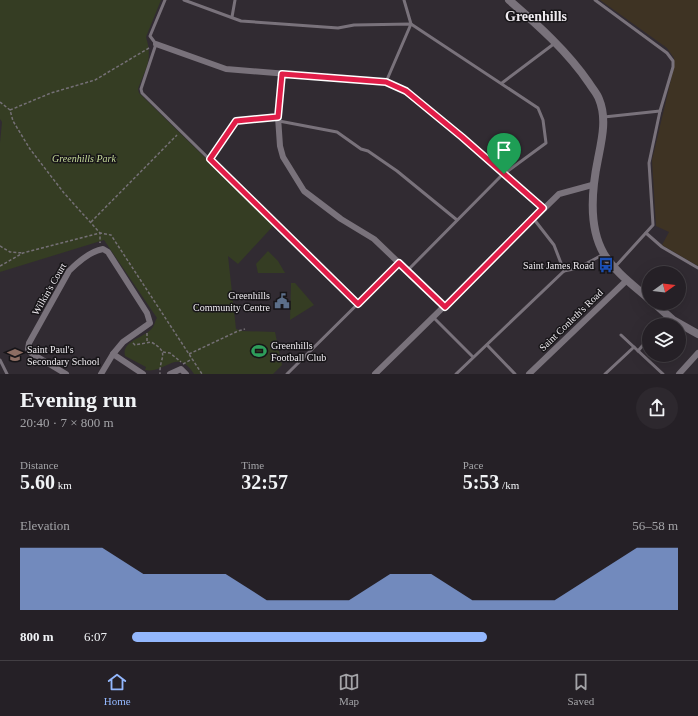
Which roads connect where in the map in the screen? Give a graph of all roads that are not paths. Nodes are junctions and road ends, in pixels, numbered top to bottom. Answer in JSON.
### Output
{"nodes":[{"id":1,"x":165,"y":0,"type":"edge"},
{"id":2,"x":184,"y":0,"type":"edge"},
{"id":3,"x":235,"y":0,"type":"edge"},
{"id":4,"x":404,"y":0,"type":"edge"},
{"id":5,"x":509,"y":0,"type":"edge"},
{"id":6,"x":595,"y":0,"type":"edge"},
{"id":7,"x":232,"y":17,"type":"junction"},
{"id":8,"x":411,"y":24,"type":"junction"},
{"id":9,"x":555,"y":43,"type":"junction"},
{"id":10,"x":156,"y":44,"type":"junction"},
{"id":11,"x":282,"y":74,"type":"junction"},
{"id":12,"x":386,"y":82,"type":"junction"},
{"id":13,"x":502,"y":83,"type":"junction"},
{"id":14,"x":660,"y":111,"type":"junction"},
{"id":15,"x":603,"y":117,"type":"junction"},
{"id":16,"x":278,"y":119,"type":"junction"},
{"id":17,"x":210,"y":159,"type":"junction"},
{"id":18,"x":504,"y":174,"type":"junction"},
{"id":19,"x":592,"y":185,"type":"junction"},
{"id":20,"x":543,"y":208,"type":"junction"},
{"id":21,"x":534,"y":218,"type":"junction"},
{"id":22,"x":456,"y":220,"type":"junction"},
{"id":23,"x":646,"y":233,"type":"junction"},
{"id":24,"x":604,"y":254,"type":"junction"},
{"id":25,"x":399,"y":263,"type":"junction"},
{"id":26,"x":614,"y":268,"type":"junction"},
{"id":27,"x":698,"y":268,"type":"edge"},
{"id":28,"x":407,"y":271,"type":"junction"},
{"id":29,"x":564,"y":271,"type":"junction"},
{"id":30,"x":627,"y":280,"type":"junction"},
{"id":31,"x":642,"y":293,"type":"edge"},
{"id":32,"x":358,"y":304,"type":"junction"},
{"id":33,"x":445,"y":307,"type":"junction"},
{"id":34,"x":662,"y":310,"type":"edge"},
{"id":35,"x":434,"y":318,"type":"junction"},
{"id":36,"x":698,"y":334,"type":"edge"},
{"id":37,"x":621,"y":335,"type":"dead end"},
{"id":38,"x":487,"y":345,"type":"junction"},
{"id":39,"x":642,"y":346,"type":"edge"},
{"id":40,"x":634,"y":347,"type":"junction"},
{"id":41,"x":638,"y":350,"type":"junction"},
{"id":42,"x":698,"y":353,"type":"edge"},
{"id":43,"x":113,"y":354,"type":"junction"},
{"id":44,"x":473,"y":357,"type":"junction"},
{"id":45,"x":0,"y":360,"type":"edge"},
{"id":46,"x":7,"y":374,"type":"edge"},
{"id":47,"x":66,"y":374,"type":"edge"},
{"id":48,"x":101,"y":374,"type":"edge"},
{"id":49,"x":143,"y":374,"type":"edge"},
{"id":50,"x":170,"y":374,"type":"edge"},
{"id":51,"x":186,"y":374,"type":"edge"},
{"id":52,"x":287,"y":374,"type":"edge"},
{"id":53,"x":375,"y":374,"type":"edge"},
{"id":54,"x":456,"y":374,"type":"edge"},
{"id":55,"x":515,"y":374,"type":"edge"},
{"id":56,"x":529,"y":374,"type":"edge"},
{"id":57,"x":605,"y":374,"type":"edge"},
{"id":58,"x":663,"y":374,"type":"edge"},
{"id":59,"x":680,"y":374,"type":"edge"}],
"edges":[{"from":1,"to":10,"type":"lane"},
{"from":2,"to":7,"type":"lane"},
{"from":3,"to":7,"type":"lane"},
{"from":4,"to":8,"type":"lane"},
{"from":5,"to":9,"type":"street"},
{"from":6,"to":14,"type":"lane"},
{"from":7,"to":8,"type":"lane"},
{"from":8,"to":12,"type":"lane"},
{"from":8,"to":13,"type":"lane"},
{"from":9,"to":13,"type":"lane"},
{"from":9,"to":15,"type":"street"},
{"from":10,"to":11,"type":"street"},
{"from":10,"to":17,"type":"lane"},
{"from":11,"to":12,"type":"street"},
{"from":11,"to":16,"type":"street"},
{"from":12,"to":18,"type":"street"},
{"from":13,"to":18,"type":"lane"},
{"from":14,"to":15,"type":"lane"},
{"from":14,"to":23,"type":"lane"},
{"from":15,"to":19,"type":"street"},
{"from":16,"to":17,"type":"lane"},
{"from":16,"to":22,"type":"lane"},
{"from":16,"to":25,"type":"street"},
{"from":17,"to":32,"type":"lane"},
{"from":18,"to":20,"type":"street"},
{"from":18,"to":22,"type":"lane"},
{"from":19,"to":20,"type":"street"},
{"from":19,"to":24,"type":"street"},
{"from":20,"to":21,"type":"street"},
{"from":21,"to":29,"type":"lane"},
{"from":21,"to":33,"type":"street"},
{"from":22,"to":28,"type":"lane"},
{"from":23,"to":26,"type":"lane"},
{"from":23,"to":27,"type":"lane"},
{"from":24,"to":26,"type":"street"},
{"from":24,"to":29,"type":"lane"},
{"from":25,"to":28,"type":"street"},
{"from":25,"to":32,"type":"lane"},
{"from":26,"to":30,"type":"street"},
{"from":28,"to":33,"type":"street"},
{"from":29,"to":38,"type":"lane"},
{"from":30,"to":31,"type":"street"},
{"from":30,"to":56,"type":"street","name":"Saint Conleth's Road"},
{"from":32,"to":52,"type":"lane"},
{"from":33,"to":35,"type":"street"},
{"from":34,"to":36,"type":"street"},
{"from":35,"to":44,"type":"lane"},
{"from":35,"to":53,"type":"street"},
{"from":37,"to":40,"type":"lane"},
{"from":38,"to":44,"type":"lane"},
{"from":38,"to":55,"type":"lane"},
{"from":39,"to":41,"type":"lane"},
{"from":40,"to":41,"type":"lane"},
{"from":40,"to":57,"type":"lane"},
{"from":41,"to":58,"type":"lane"},
{"from":42,"to":59,"type":"street"},
{"from":43,"to":47,"type":"street","name":"Wilkin's Court"},
{"from":43,"to":48,"type":"street","name":"Wilkin's Court"},
{"from":43,"to":49,"type":"street"},
{"from":44,"to":54,"type":"lane"},
{"from":45,"to":46,"type":"lane"},
{"from":50,"to":51,"type":"street"}]}
